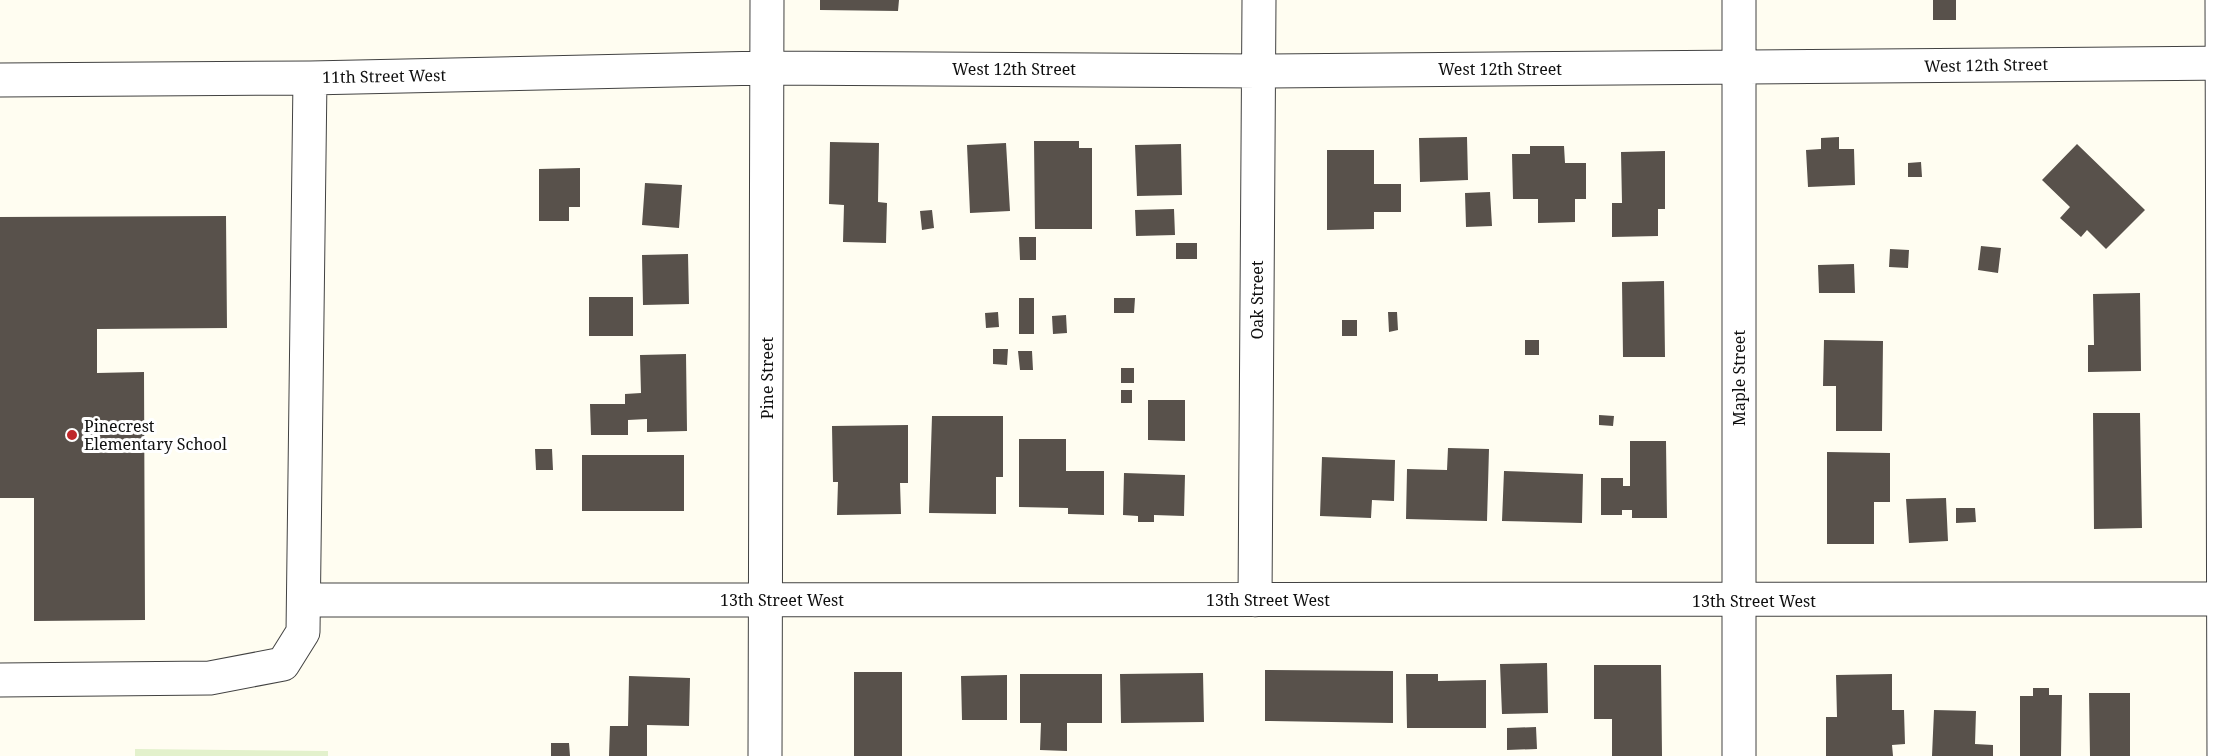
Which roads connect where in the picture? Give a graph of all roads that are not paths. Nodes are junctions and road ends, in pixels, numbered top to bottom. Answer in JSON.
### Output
{"nodes":[{"id":1,"x":767,"y":0,"type":"edge"},
{"id":2,"x":1259,"y":0,"type":"edge"},
{"id":3,"x":1739,"y":0,"type":"edge"},
{"id":4,"x":2222,"y":0,"type":"edge"},
{"id":5,"x":2227,"y":63,"type":"edge"},
{"id":6,"x":1740,"y":67,"type":"junction"},
{"id":7,"x":768,"y":68,"type":"junction"},
{"id":8,"x":1258,"y":70,"type":"junction"},
{"id":9,"x":310,"y":78,"type":"junction"},
{"id":10,"x":0,"y":80,"type":"edge"},
{"id":11,"x":305,"y":600,"type":"junction"},
{"id":12,"x":767,"y":600,"type":"junction"},
{"id":13,"x":1255,"y":600,"type":"junction"},
{"id":14,"x":2228,"y":600,"type":"edge"},
{"id":15,"x":1739,"y":601,"type":"junction"},
{"id":16,"x":0,"y":680,"type":"edge"},
{"id":17,"x":765,"y":756,"type":"edge"},
{"id":18,"x":1739,"y":756,"type":"edge"},
{"id":19,"x":2224,"y":756,"type":"edge"}],
"edges":[{"from":1,"to":7,"type":"street","name":"Pine Street"},
{"from":2,"to":8,"type":"street","name":"Oak Street"},
{"from":3,"to":6,"type":"street","name":"Maple Street"},
{"from":4,"to":5,"type":"street"},
{"from":5,"to":6,"type":"street","name":"West 12th Street"},
{"from":5,"to":14,"type":"street"},
{"from":6,"to":8,"type":"street","name":"West 12th Street"},
{"from":6,"to":15,"type":"street","name":"Maple Street"},
{"from":7,"to":8,"type":"street","name":"West 12th Street"},
{"from":7,"to":9,"type":"street","name":"11th Street West"},
{"from":7,"to":12,"type":"street","name":"Pine Street"},
{"from":8,"to":13,"type":"street","name":"Oak Street"},
{"from":9,"to":10,"type":"street","name":"11th Street West"},
{"from":9,"to":11,"type":"street"},
{"from":11,"to":12,"type":"street","name":"13th Street West"},
{"from":11,"to":16,"type":"street"},
{"from":12,"to":13,"type":"street","name":"13th Street West"},
{"from":12,"to":17,"type":"street","name":"Pine Street"},
{"from":13,"to":15,"type":"street","name":"13th Street West"},
{"from":14,"to":15,"type":"street","name":"13th Street West"},
{"from":14,"to":19,"type":"street"},
{"from":15,"to":18,"type":"street","name":"Maple Street"}]}
